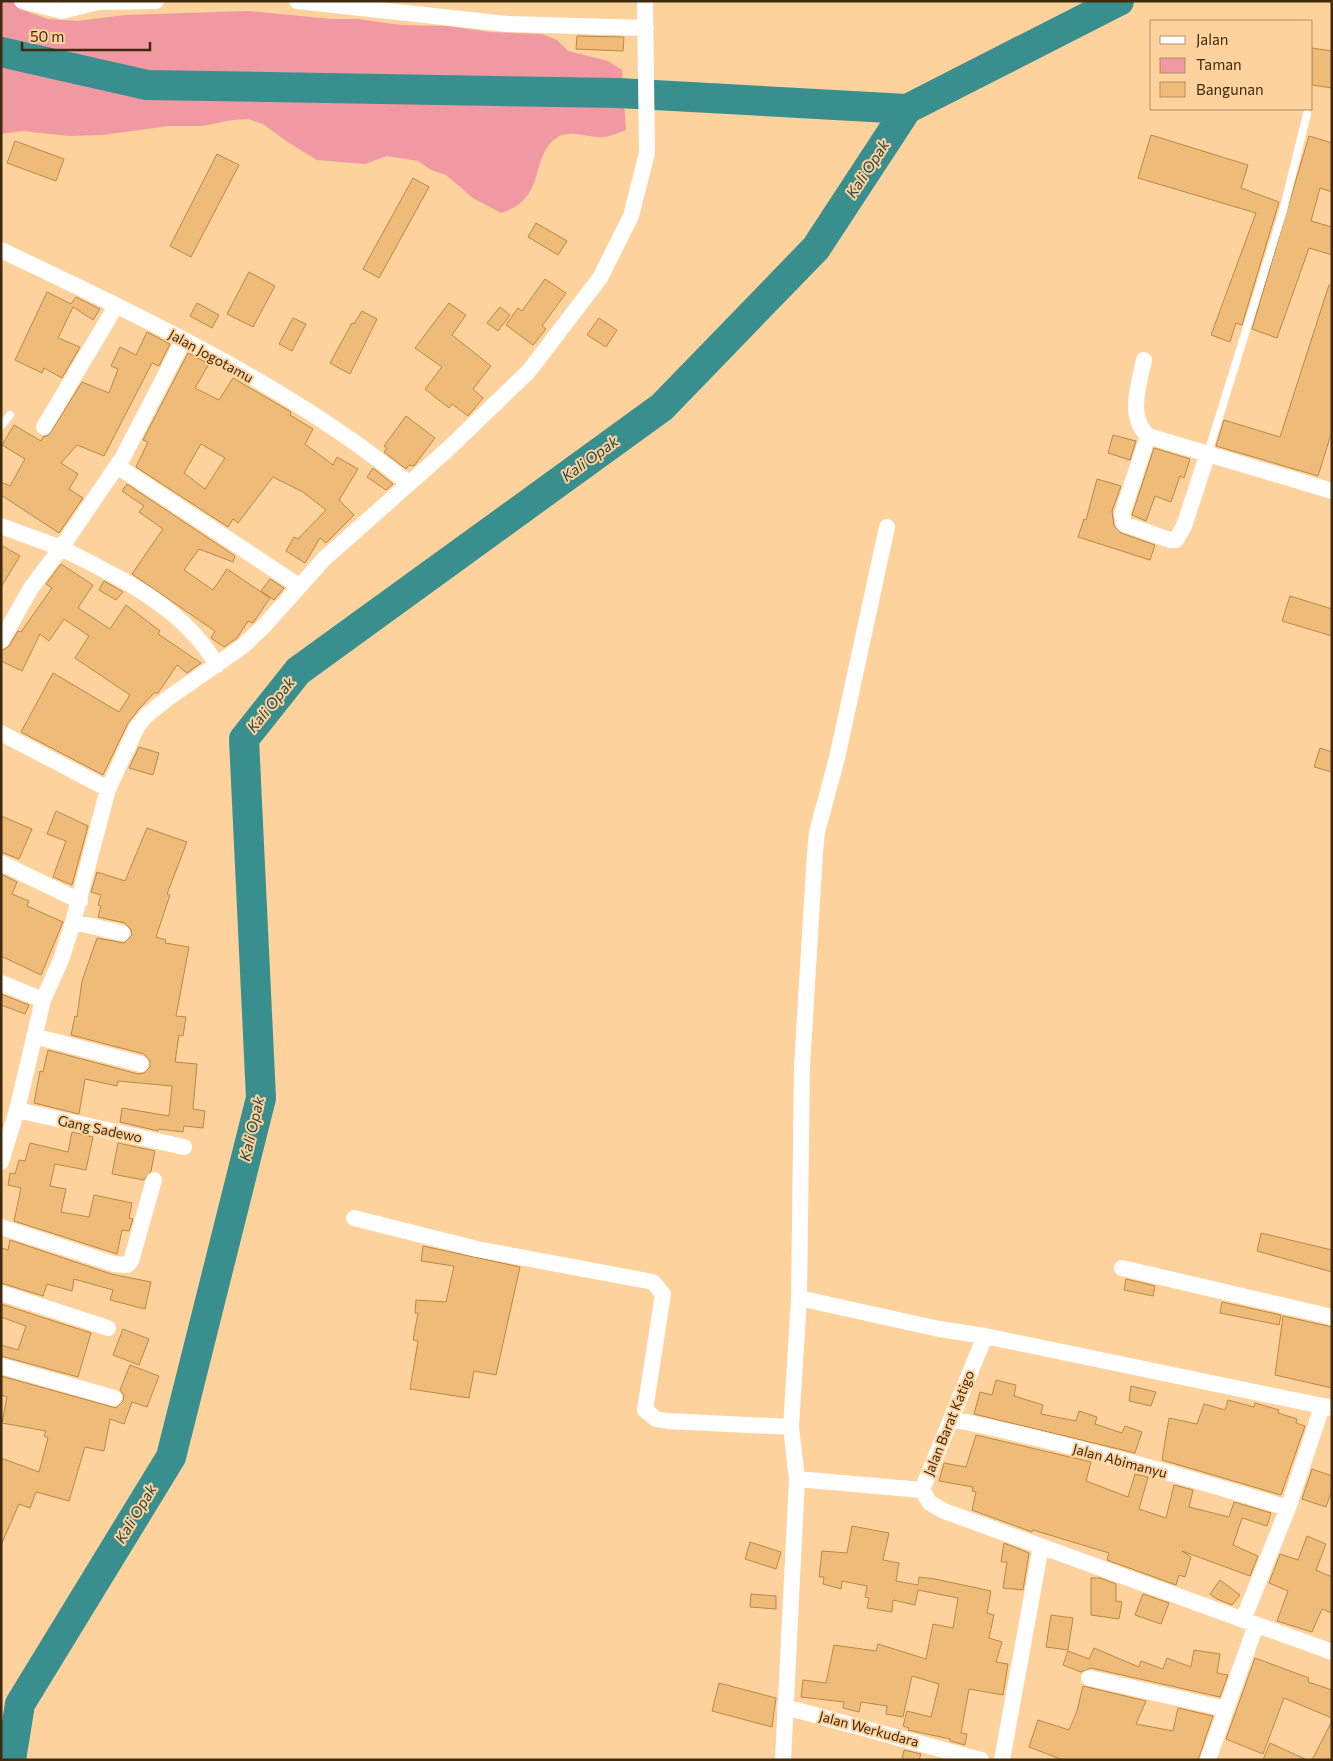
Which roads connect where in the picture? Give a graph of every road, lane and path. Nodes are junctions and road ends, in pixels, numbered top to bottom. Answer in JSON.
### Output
{"nodes":[{"id":1,"x":22,"y":1,"type":"edge"},
{"id":2,"x":156,"y":1,"type":"edge"},
{"id":3,"x":297,"y":1,"type":"edge"},
{"id":4,"x":645,"y":1,"type":"edge"},
{"id":5,"x":98,"y":2,"type":"edge"},
{"id":6,"x":646,"y":28,"type":"junction"},
{"id":7,"x":1307,"y":114,"type":"dead end"},
{"id":8,"x":1,"y":250,"type":"edge"},
{"id":9,"x":116,"y":306,"type":"junction"},
{"id":10,"x":184,"y":341,"type":"junction"},
{"id":11,"x":1144,"y":360,"type":"dead end"},
{"id":12,"x":10,"y":415,"type":"dead end"},
{"id":13,"x":1,"y":426,"type":"edge"},
{"id":14,"x":44,"y":427,"type":"dead end"},
{"id":15,"x":1148,"y":436,"type":"junction"},
{"id":16,"x":1208,"y":453,"type":"junction"},
{"id":17,"x":117,"y":466,"type":"junction"},
{"id":18,"x":408,"y":483,"type":"junction"},
{"id":19,"x":1332,"y":491,"type":"edge"},
{"id":20,"x":1,"y":526,"type":"edge"},
{"id":21,"x":887,"y":527,"type":"dead end"},
{"id":22,"x":61,"y":548,"type":"junction"},
{"id":23,"x":299,"y":586,"type":"junction"},
{"id":24,"x":1,"y":641,"type":"edge"},
{"id":25,"x":217,"y":665,"type":"junction"},
{"id":26,"x":1,"y":732,"type":"edge"},
{"id":27,"x":108,"y":789,"type":"junction"},
{"id":28,"x":1,"y":862,"type":"edge"},
{"id":29,"x":80,"y":901,"type":"junction"},
{"id":30,"x":74,"y":922,"type":"junction"},
{"id":31,"x":122,"y":933,"type":"dead end"},
{"id":32,"x":1,"y":983,"type":"edge"},
{"id":33,"x":43,"y":1000,"type":"junction"},
{"id":34,"x":34,"y":1036,"type":"junction"},
{"id":35,"x":141,"y":1064,"type":"dead end"},
{"id":36,"x":17,"y":1110,"type":"junction"},
{"id":37,"x":184,"y":1147,"type":"dead end"},
{"id":38,"x":1,"y":1162,"type":"edge"},
{"id":39,"x":154,"y":1180,"type":"dead end"},
{"id":40,"x":354,"y":1218,"type":"dead end"},
{"id":41,"x":1,"y":1227,"type":"edge"},
{"id":42,"x":1122,"y":1268,"type":"dead end"},
{"id":43,"x":1,"y":1293,"type":"edge"},
{"id":44,"x":799,"y":1298,"type":"junction"},
{"id":45,"x":1332,"y":1317,"type":"edge"},
{"id":46,"x":108,"y":1328,"type":"dead end"},
{"id":47,"x":986,"y":1336,"type":"junction"},
{"id":48,"x":1,"y":1366,"type":"edge"},
{"id":49,"x":114,"y":1398,"type":"dead end"},
{"id":50,"x":1327,"y":1408,"type":"edge"},
{"id":51,"x":951,"y":1419,"type":"junction"},
{"id":52,"x":791,"y":1427,"type":"junction"},
{"id":53,"x":797,"y":1479,"type":"junction"},
{"id":54,"x":922,"y":1490,"type":"junction"},
{"id":55,"x":1288,"y":1508,"type":"junction"},
{"id":56,"x":1041,"y":1546,"type":"junction"},
{"id":57,"x":1249,"y":1622,"type":"junction"},
{"id":58,"x":1332,"y":1652,"type":"edge"},
{"id":59,"x":1089,"y":1678,"type":"dead end"},
{"id":60,"x":786,"y":1707,"type":"junction"},
{"id":61,"x":1226,"y":1709,"type":"junction"},
{"id":62,"x":783,"y":1760,"type":"edge"},
{"id":63,"x":981,"y":1760,"type":"edge"},
{"id":64,"x":1002,"y":1760,"type":"edge"},
{"id":65,"x":1208,"y":1760,"type":"edge"}],
"edges":[{"from":1,"to":5,"type":"street"},
{"from":2,"to":5,"type":"street"},
{"from":3,"to":6,"type":"street"},
{"from":4,"to":6,"type":"street"},
{"from":6,"to":18,"type":"street"},
{"from":7,"to":16,"type":"lane"},
{"from":8,"to":9,"type":"street","name":"Jalan Jogotamu"},
{"from":9,"to":10,"type":"street","name":"Jalan Jogotamu"},
{"from":9,"to":14,"type":"street"},
{"from":10,"to":17,"type":"street"},
{"from":10,"to":18,"type":"street","name":"Jalan Jogotamu"},
{"from":11,"to":15,"type":"street"},
{"from":12,"to":13,"type":"lane"},
{"from":15,"to":16,"type":"street"},
{"from":15,"to":16,"type":"street"},
{"from":16,"to":19,"type":"street"},
{"from":17,"to":22,"type":"street"},
{"from":17,"to":23,"type":"street"},
{"from":18,"to":23,"type":"street"},
{"from":20,"to":22,"type":"street"},
{"from":21,"to":44,"type":"street"},
{"from":22,"to":24,"type":"street"},
{"from":22,"to":25,"type":"street"},
{"from":23,"to":25,"type":"street"},
{"from":25,"to":27,"type":"street"},
{"from":26,"to":27,"type":"street"},
{"from":27,"to":29,"type":"street"},
{"from":28,"to":29,"type":"street"},
{"from":29,"to":30,"type":"street"},
{"from":30,"to":31,"type":"street"},
{"from":30,"to":33,"type":"street"},
{"from":32,"to":33,"type":"street"},
{"from":33,"to":34,"type":"street"},
{"from":34,"to":35,"type":"street"},
{"from":34,"to":36,"type":"street"},
{"from":36,"to":37,"type":"street","name":"Gang Sadewo"},
{"from":36,"to":38,"type":"street"},
{"from":39,"to":41,"type":"street"},
{"from":40,"to":52,"type":"street"},
{"from":42,"to":45,"type":"street"},
{"from":43,"to":46,"type":"street"},
{"from":44,"to":47,"type":"street"},
{"from":44,"to":52,"type":"street"},
{"from":47,"to":50,"type":"street"},
{"from":47,"to":51,"type":"street","name":"Jalan Barat Katigo"},
{"from":48,"to":49,"type":"street"},
{"from":50,"to":55,"type":"street"},
{"from":51,"to":54,"type":"street","name":"Jalan Barat Katigo"},
{"from":51,"to":55,"type":"street","name":"Jalan Abimanyu"},
{"from":52,"to":53,"type":"street"},
{"from":53,"to":54,"type":"street","name":"Jalan Barat Katigo"},
{"from":53,"to":60,"type":"street"},
{"from":54,"to":56,"type":"street"},
{"from":55,"to":57,"type":"street"},
{"from":56,"to":57,"type":"street"},
{"from":56,"to":64,"type":"street"},
{"from":57,"to":58,"type":"street"},
{"from":57,"to":61,"type":"street"},
{"from":59,"to":61,"type":"street"},
{"from":60,"to":62,"type":"street"},
{"from":60,"to":63,"type":"street","name":"Jalan Werkudara"},
{"from":61,"to":65,"type":"street"}]}
